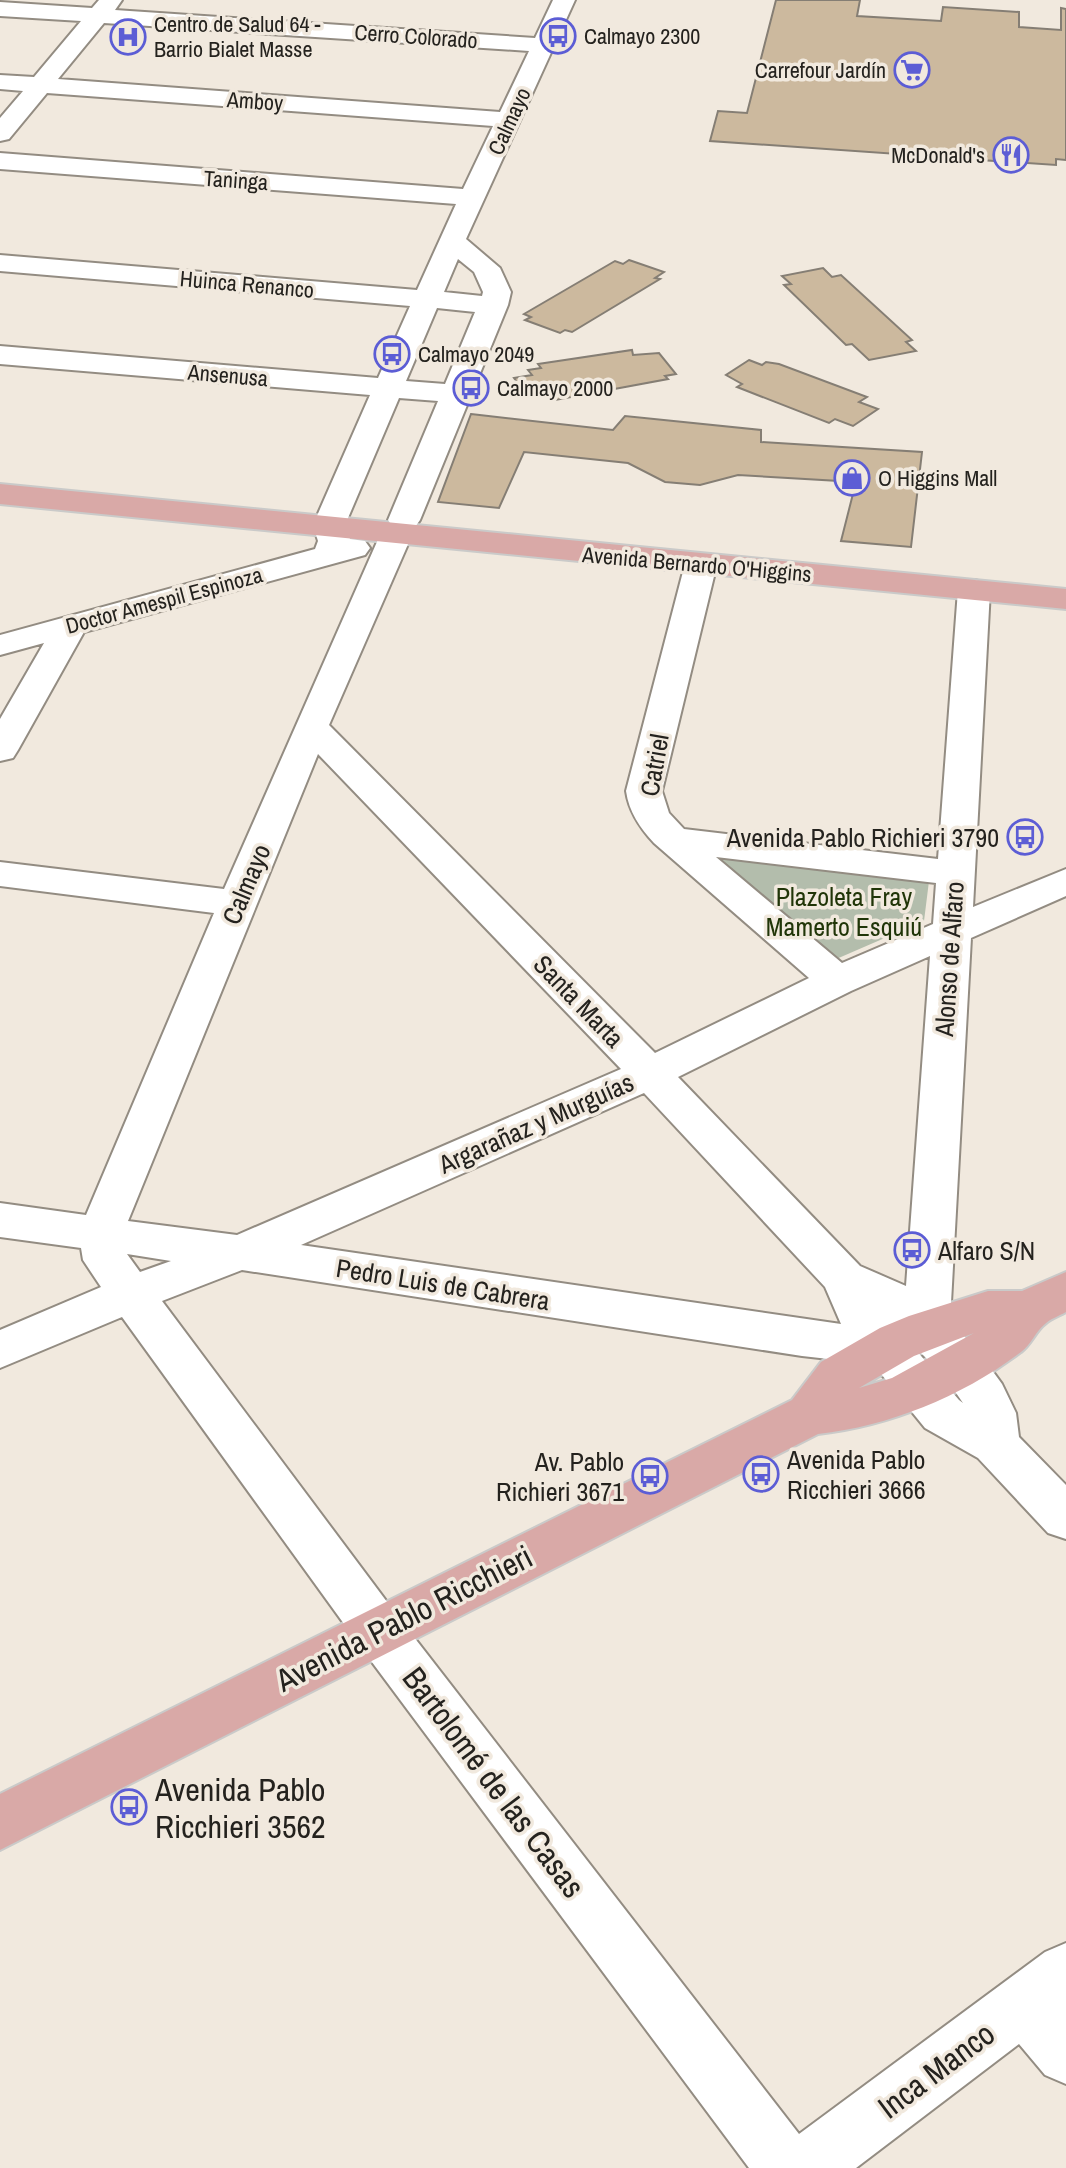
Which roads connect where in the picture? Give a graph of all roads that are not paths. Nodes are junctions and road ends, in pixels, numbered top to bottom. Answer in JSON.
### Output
{"nodes":[{"id":1,"x":564,"y":0,"type":"edge"},
{"id":2,"x":104,"y":8,"type":"edge"},
{"id":3,"x":0,"y":9,"type":"edge"},
{"id":4,"x":544,"y":45,"type":"junction"},
{"id":5,"x":0,"y":82,"type":"edge"},
{"id":6,"x":40,"y":85,"type":"junction"},
{"id":7,"x":510,"y":120,"type":"junction"},
{"id":8,"x":0,"y":134,"type":"edge"},
{"id":9,"x":0,"y":161,"type":"edge"},
{"id":10,"x":473,"y":198,"type":"junction"},
{"id":11,"x":452,"y":241,"type":"junction"},
{"id":12,"x":0,"y":263,"type":"edge"},
{"id":13,"x":427,"y":299,"type":"junction"},
{"id":14,"x":494,"y":305,"type":"junction"},
{"id":15,"x":0,"y":355,"type":"edge"},
{"id":16,"x":389,"y":388,"type":"junction"},
{"id":17,"x":457,"y":394,"type":"junction"},
{"id":18,"x":0,"y":494,"type":"edge"},
{"id":19,"x":400,"y":528,"type":"junction"},
{"id":20,"x":329,"y":540,"type":"junction"},
{"id":21,"x":701,"y":564,"type":"junction"},
{"id":22,"x":1066,"y":582,"type":"edge"},
{"id":23,"x":974,"y":590,"type":"junction"},
{"id":24,"x":1066,"y":599,"type":"edge"},
{"id":25,"x":71,"y":626,"type":"junction"},
{"id":26,"x":0,"y":645,"type":"edge"},
{"id":27,"x":0,"y":670,"type":"edge"},
{"id":28,"x":44,"y":674,"type":"junction"},
{"id":29,"x":311,"y":727,"type":"junction"},
{"id":30,"x":0,"y":750,"type":"edge"},
{"id":31,"x":673,"y":840,"type":"junction"},
{"id":32,"x":954,"y":873,"type":"junction"},
{"id":33,"x":0,"y":874,"type":"edge"},
{"id":34,"x":1066,"y":881,"type":"edge"},
{"id":35,"x":238,"y":903,"type":"junction"},
{"id":36,"x":950,"y":932,"type":"junction"},
{"id":37,"x":837,"y":981,"type":"junction"},
{"id":38,"x":650,"y":1073,"type":"junction"},
{"id":39,"x":0,"y":1220,"type":"edge"},
{"id":40,"x":100,"y":1234,"type":"junction"},
{"id":41,"x":240,"y":1253,"type":"junction"},
{"id":42,"x":131,"y":1294,"type":"junction"},
{"id":43,"x":1047,"y":1300,"type":"edge"},
{"id":44,"x":906,"y":1338,"type":"junction"},
{"id":45,"x":0,"y":1350,"type":"edge"},
{"id":46,"x":939,"y":1376,"type":"junction"},
{"id":47,"x":810,"y":1414,"type":"junction"},
{"id":48,"x":1066,"y":1518,"type":"edge"},
{"id":49,"x":378,"y":1630,"type":"junction"},
{"id":50,"x":0,"y":1823,"type":"edge"},
{"id":51,"x":1045,"y":1988,"type":"edge"},
{"id":52,"x":1066,"y":2054,"type":"edge"},
{"id":53,"x":787,"y":2168,"type":"edge"},
{"id":54,"x":805,"y":2168,"type":"edge"}],
"edges":[{"from":1,"to":4,"type":"street","name":"Calmayo"},
{"from":2,"to":3,"type":"street","name":"Cerro Colorado"},
{"from":2,"to":4,"type":"street","name":"Cerro Colorado"},
{"from":2,"to":6,"type":"street"},
{"from":4,"to":7,"type":"street","name":"Calmayo"},
{"from":5,"to":6,"type":"street","name":"Amboy"},
{"from":6,"to":7,"type":"street","name":"Amboy"},
{"from":6,"to":8,"type":"street"},
{"from":7,"to":10,"type":"street","name":"Calmayo"},
{"from":9,"to":10,"type":"street","name":"Taninga"},
{"from":10,"to":11,"type":"street","name":"Calmayo"},
{"from":11,"to":13,"type":"street","name":"Calmayo"},
{"from":11,"to":14,"type":"street"},
{"from":12,"to":13,"type":"street","name":"Huinca Renanco"},
{"from":13,"to":14,"type":"street","name":"Huinca Renanco"},
{"from":13,"to":16,"type":"street","name":"Calmayo"},
{"from":14,"to":17,"type":"street","name":"Calmayo"},
{"from":15,"to":16,"type":"street","name":"Ansenusa"},
{"from":16,"to":17,"type":"street","name":"Ansenusa"},
{"from":16,"to":20,"type":"street","name":"Calmayo"},
{"from":17,"to":19,"type":"street","name":"Calmayo"},
{"from":18,"to":20,"type":"main road","name":"Avenida Bernardo O'Higgins"},
{"from":19,"to":20,"type":"main road","name":"Avenida Bernardo O'Higgins"},
{"from":19,"to":21,"type":"main road","name":"Avenida Bernardo O'Higgins"},
{"from":19,"to":22,"type":"main road","name":"Avenida Bernardo O'Higgins"},
{"from":19,"to":29,"type":"street","name":"Calmayo"},
{"from":20,"to":25,"type":"street","name":"Doctor Amespil Espinoza"},
{"from":21,"to":23,"type":"main road","name":"Avenida Bernardo O'Higgins"},
{"from":21,"to":31,"type":"street","name":"Catriel"},
{"from":23,"to":24,"type":"main road","name":"Avenida Bernardo O'Higgins"},
{"from":23,"to":32,"type":"street","name":"Alonso de Alfaro"},
{"from":25,"to":26,"type":"street","name":"Doctor Amespil Espinoza"},
{"from":25,"to":28,"type":"street"},
{"from":27,"to":28,"type":"street"},
{"from":28,"to":30,"type":"street"},
{"from":29,"to":35,"type":"street","name":"Calmayo"},
{"from":29,"to":38,"type":"street","name":"Santa Marta"},
{"from":31,"to":32,"type":"street"},
{"from":31,"to":37,"type":"street","name":"Catriel"},
{"from":32,"to":36,"type":"street","name":"Alonso de Alfaro"},
{"from":33,"to":35,"type":"street"},
{"from":34,"to":36,"type":"street","name":"Argarañaz y Murguías"},
{"from":35,"to":40,"type":"street","name":"Calmayo"},
{"from":36,"to":37,"type":"street","name":"Argarañaz y Murguías"},
{"from":36,"to":44,"type":"street","name":"Alonso de Alfaro"},
{"from":37,"to":38,"type":"street","name":"Argarañaz y Murguías"},
{"from":38,"to":41,"type":"street","name":"Argarañaz y Murguías"},
{"from":38,"to":44,"type":"street","name":"Santa Marta"},
{"from":39,"to":40,"type":"street","name":"Pedro Luis de Cabrera"},
{"from":40,"to":41,"type":"street","name":"Pedro Luis de Cabrera"},
{"from":40,"to":42,"type":"street","name":"Bartolomé de las Casas"},
{"from":41,"to":42,"type":"street","name":"Argarañaz y Murguías"},
{"from":41,"to":44,"type":"street","name":"Pedro Luis de Cabrera"},
{"from":42,"to":45,"type":"street","name":"Argarañaz y Murguías"},
{"from":42,"to":49,"type":"street","name":"Bartolomé de las Casas"},
{"from":43,"to":44,"type":"main road","name":"Avenida Pablo Ricchieri"},
{"from":43,"to":46,"type":"main road","name":"Avenida Pablo Ricchieri"},
{"from":44,"to":46,"type":"street","name":"Santa Marta"},
{"from":44,"to":47,"type":"main road","name":"Avenida Pablo Ricchieri"},
{"from":46,"to":47,"type":"main road","name":"Avenida Pablo Ricchieri"},
{"from":46,"to":48,"type":"street","name":"Santa Marta"},
{"from":47,"to":49,"type":"main road","name":"Avenida Pablo Ricchieri"},
{"from":49,"to":50,"type":"main road","name":"Avenida Pablo Ricchieri"},
{"from":49,"to":53,"type":"street","name":"Bartolomé de las Casas"},
{"from":51,"to":52,"type":"street"},
{"from":51,"to":54,"type":"street","name":"Inca Manco"}]}
